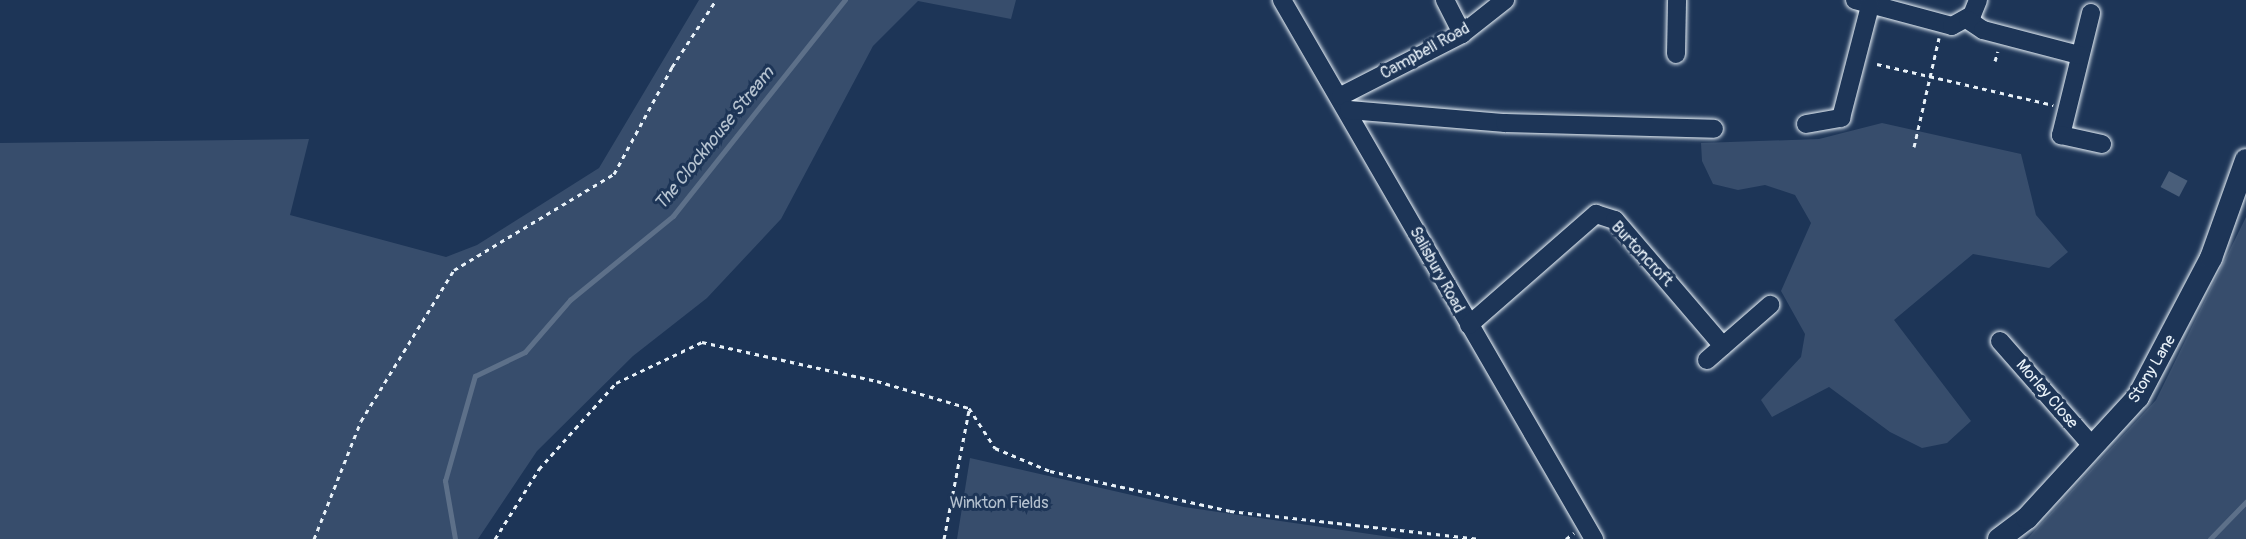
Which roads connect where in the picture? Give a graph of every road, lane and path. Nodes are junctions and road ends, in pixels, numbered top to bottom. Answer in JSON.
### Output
{"nodes":[{"id":1,"x":716,"y":0,"type":"edge"},
{"id":2,"x":1281,"y":0,"type":"edge"},
{"id":3,"x":1445,"y":0,"type":"edge"},
{"id":4,"x":1505,"y":0,"type":"edge"},
{"id":5,"x":1677,"y":0,"type":"edge"},
{"id":6,"x":1978,"y":0,"type":"edge"},
{"id":7,"x":1862,"y":3,"type":"edge"},
{"id":8,"x":2091,"y":13,"type":"dead end"},
{"id":9,"x":1968,"y":20,"type":"junction"},
{"id":10,"x":1462,"y":34,"type":"junction"},
{"id":11,"x":1938,"y":47,"type":"dead end"},
{"id":12,"x":1676,"y":54,"type":"dead end"},
{"id":13,"x":2079,"y":55,"type":"junction"},
{"id":14,"x":1877,"y":64,"type":"dead end"},
{"id":15,"x":1931,"y":76,"type":"junction"},
{"id":16,"x":1345,"y":103,"type":"junction"},
{"id":17,"x":2066,"y":111,"type":"junction"},
{"id":18,"x":1806,"y":124,"type":"dead end"},
{"id":19,"x":1714,"y":129,"type":"dead end"},
{"id":20,"x":2102,"y":144,"type":"dead end"},
{"id":21,"x":1914,"y":147,"type":"dead end"},
{"id":22,"x":2246,"y":160,"type":"edge"},
{"id":23,"x":1770,"y":305,"type":"dead end"},
{"id":24,"x":1468,"y":325,"type":"junction"},
{"id":25,"x":2000,"y":341,"type":"dead end"},
{"id":26,"x":1723,"y":346,"type":"junction"},
{"id":27,"x":1707,"y":360,"type":"dead end"},
{"id":28,"x":969,"y":408,"type":"junction"},
{"id":29,"x":2093,"y":447,"type":"junction"},
{"id":30,"x":314,"y":539,"type":"edge"},
{"id":31,"x":495,"y":539,"type":"edge"},
{"id":32,"x":944,"y":539,"type":"edge"},
{"id":33,"x":1480,"y":539,"type":"edge"},
{"id":34,"x":1594,"y":539,"type":"edge"},
{"id":35,"x":1999,"y":539,"type":"edge"}],
"edges":[{"from":1,"to":30,"type":"path"},
{"from":2,"to":16,"type":"street","name":"Salisbury Road"},
{"from":3,"to":10,"type":"street"},
{"from":4,"to":10,"type":"street","name":"Campbell Road"},
{"from":5,"to":12,"type":"street"},
{"from":6,"to":9,"type":"street"},
{"from":7,"to":9,"type":"street"},
{"from":7,"to":18,"type":"street"},
{"from":8,"to":13,"type":"street"},
{"from":9,"to":13,"type":"street"},
{"from":10,"to":16,"type":"street","name":"Campbell Road"},
{"from":11,"to":15,"type":"path"},
{"from":13,"to":17,"type":"street"},
{"from":14,"to":15,"type":"path"},
{"from":15,"to":17,"type":"path"},
{"from":15,"to":21,"type":"path"},
{"from":16,"to":19,"type":"street"},
{"from":16,"to":24,"type":"street","name":"Salisbury Road"},
{"from":17,"to":20,"type":"street"},
{"from":22,"to":29,"type":"main road","name":"Stony Lane"},
{"from":23,"to":26,"type":"street"},
{"from":24,"to":26,"type":"street","name":"Burtoncroft"},
{"from":24,"to":34,"type":"street","name":"Salisbury Road"},
{"from":25,"to":29,"type":"street","name":"Morley Close"},
{"from":26,"to":27,"type":"street"},
{"from":28,"to":31,"type":"path"},
{"from":28,"to":32,"type":"path"},
{"from":28,"to":33,"type":"path"},
{"from":29,"to":35,"type":"main road","name":"Stony Lane"}]}
